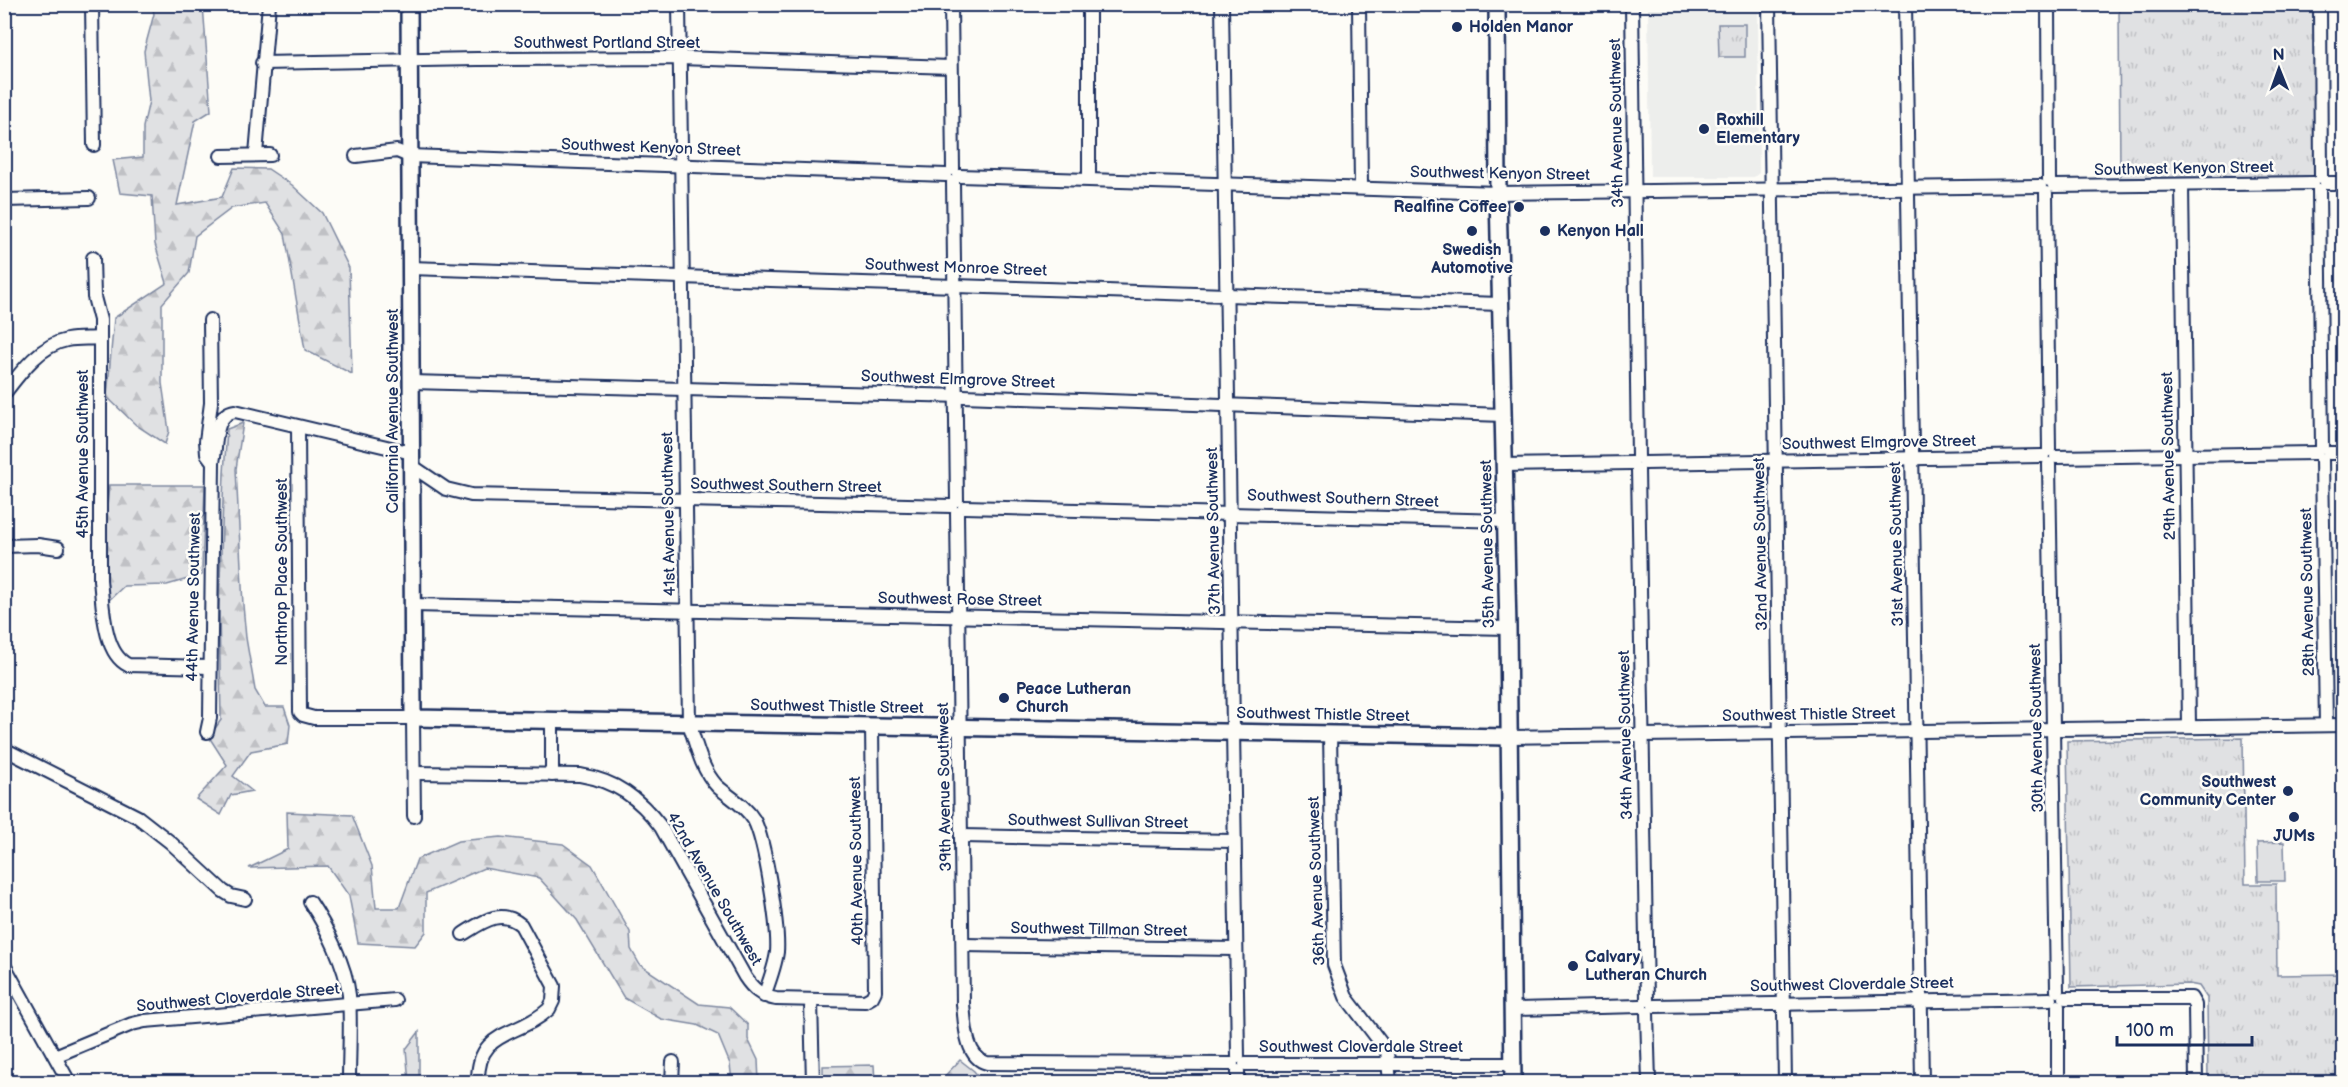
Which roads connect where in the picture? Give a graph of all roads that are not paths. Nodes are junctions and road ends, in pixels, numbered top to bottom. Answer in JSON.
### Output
{"nodes":[{"id":1,"x":92,"y":4,"type":"edge"},
{"id":2,"x":269,"y":4,"type":"edge"},
{"id":3,"x":409,"y":4,"type":"edge"},
{"id":4,"x":679,"y":4,"type":"edge"},
{"id":5,"x":951,"y":4,"type":"edge"},
{"id":6,"x":1089,"y":4,"type":"edge"},
{"id":7,"x":1222,"y":4,"type":"edge"},
{"id":8,"x":1359,"y":4,"type":"edge"},
{"id":9,"x":1497,"y":4,"type":"edge"},
{"id":10,"x":1632,"y":4,"type":"edge"},
{"id":11,"x":1769,"y":4,"type":"edge"},
{"id":12,"x":1905,"y":4,"type":"edge"},
{"id":13,"x":2048,"y":4,"type":"edge"},
{"id":14,"x":2320,"y":4,"type":"edge"},
{"id":15,"x":680,"y":58,"type":"junction"},
{"id":16,"x":409,"y":60,"type":"junction"},
{"id":17,"x":262,"y":63,"type":"junction"},
{"id":18,"x":951,"y":67,"type":"junction"},
{"id":19,"x":94,"y":145,"type":"dead end"},
{"id":20,"x":256,"y":154,"type":"junction"},
{"id":21,"x":270,"y":155,"type":"dead end"},
{"id":22,"x":221,"y":156,"type":"dead end"},
{"id":23,"x":356,"y":156,"type":"dead end"},
{"id":24,"x":409,"y":156,"type":"junction"},
{"id":25,"x":680,"y":165,"type":"junction"},
{"id":26,"x":953,"y":175,"type":"junction"},
{"id":27,"x":1089,"y":180,"type":"junction"},
{"id":28,"x":1224,"y":183,"type":"junction"},
{"id":29,"x":2320,"y":183,"type":"junction"},
{"id":30,"x":2343,"y":183,"type":"edge"},
{"id":31,"x":2182,"y":185,"type":"junction"},
{"id":32,"x":2047,"y":186,"type":"junction"},
{"id":33,"x":1361,"y":188,"type":"junction"},
{"id":34,"x":1907,"y":188,"type":"junction"},
{"id":35,"x":1772,"y":190,"type":"junction"},
{"id":36,"x":1634,"y":191,"type":"junction"},
{"id":37,"x":1498,"y":193,"type":"junction"},
{"id":38,"x":89,"y":198,"type":"dead end"},
{"id":39,"x":4,"y":200,"type":"edge"},
{"id":40,"x":93,"y":258,"type":"dead end"},
{"id":41,"x":410,"y":268,"type":"junction"},
{"id":42,"x":682,"y":277,"type":"junction"},
{"id":43,"x":954,"y":285,"type":"junction"},
{"id":44,"x":1226,"y":294,"type":"junction"},
{"id":45,"x":1500,"y":304,"type":"junction"},
{"id":46,"x":210,"y":320,"type":"dead end"},
{"id":47,"x":99,"y":338,"type":"junction"},
{"id":48,"x":411,"y":382,"type":"junction"},
{"id":49,"x":684,"y":389,"type":"junction"},
{"id":50,"x":4,"y":394,"type":"edge"},
{"id":51,"x":956,"y":396,"type":"junction"},
{"id":52,"x":1228,"y":405,"type":"junction"},
{"id":53,"x":228,"y":412,"type":"joint"},
{"id":54,"x":1503,"y":415,"type":"junction"},
{"id":55,"x":298,"y":427,"type":"junction"},
{"id":56,"x":2322,"y":453,"type":"junction"},
{"id":57,"x":2343,"y":453,"type":"edge"},
{"id":58,"x":2186,"y":454,"type":"junction"},
{"id":59,"x":2049,"y":457,"type":"junction"},
{"id":60,"x":412,"y":459,"type":"junction"},
{"id":61,"x":1912,"y":459,"type":"junction"},
{"id":62,"x":1776,"y":461,"type":"junction"},
{"id":63,"x":213,"y":462,"type":"junction"},
{"id":64,"x":1638,"y":463,"type":"junction"},
{"id":65,"x":1504,"y":465,"type":"junction"},
{"id":66,"x":685,"y":500,"type":"junction"},
{"id":67,"x":957,"y":507,"type":"junction"},
{"id":68,"x":1229,"y":512,"type":"junction"},
{"id":69,"x":1506,"y":521,"type":"junction"},
{"id":70,"x":4,"y":546,"type":"edge"},
{"id":71,"x":58,"y":548,"type":"dead end"},
{"id":72,"x":412,"y":605,"type":"junction"},
{"id":73,"x":686,"y":610,"type":"junction"},
{"id":74,"x":958,"y":617,"type":"junction"},
{"id":75,"x":1232,"y":622,"type":"junction"},
{"id":76,"x":1508,"y":628,"type":"junction"},
{"id":77,"x":210,"y":667,"type":"junction"},
{"id":78,"x":303,"y":715,"type":"joint"},
{"id":79,"x":413,"y":718,"type":"junction"},
{"id":80,"x":552,"y":721,"type":"junction"},
{"id":81,"x":689,"y":723,"type":"junction"},
{"id":82,"x":2326,"y":725,"type":"junction"},
{"id":83,"x":2343,"y":725,"type":"edge"},
{"id":84,"x":872,"y":726,"type":"junction"},
{"id":85,"x":2189,"y":726,"type":"junction"},
{"id":86,"x":960,"y":727,"type":"junction"},
{"id":87,"x":2053,"y":729,"type":"junction"},
{"id":88,"x":1233,"y":731,"type":"junction"},
{"id":89,"x":1917,"y":731,"type":"junction"},
{"id":90,"x":207,"y":732,"type":"dead end"},
{"id":91,"x":1780,"y":733,"type":"junction"},
{"id":92,"x":1330,"y":734,"type":"junction"},
{"id":93,"x":1642,"y":735,"type":"junction"},
{"id":94,"x":1508,"y":737,"type":"junction"},
{"id":95,"x":4,"y":749,"type":"edge"},
{"id":96,"x":414,"y":773,"type":"junction"},
{"id":97,"x":552,"y":775,"type":"junction"},
{"id":98,"x":414,"y":816,"type":"dead end"},
{"id":99,"x":962,"y":836,"type":"junction"},
{"id":100,"x":1233,"y":841,"type":"junction"},
{"id":101,"x":245,"y":898,"type":"dead end"},
{"id":102,"x":310,"y":902,"type":"dead end"},
{"id":103,"x":463,"y":934,"type":"dead end"},
{"id":104,"x":963,"y":945,"type":"junction"},
{"id":105,"x":1235,"y":949,"type":"junction"},
{"id":106,"x":4,"y":965,"type":"edge"},
{"id":107,"x":764,"y":996,"type":"junction"},
{"id":108,"x":2058,"y":998,"type":"junction"},
{"id":109,"x":395,"y":1000,"type":"dead end"},
{"id":110,"x":811,"y":1000,"type":"junction"},
{"id":111,"x":1921,"y":1000,"type":"junction"},
{"id":112,"x":1784,"y":1003,"type":"junction"},
{"id":113,"x":349,"y":1005,"type":"junction"},
{"id":114,"x":1647,"y":1006,"type":"junction"},
{"id":115,"x":1512,"y":1009,"type":"junction"},
{"id":116,"x":55,"y":1056,"type":"junction"},
{"id":117,"x":977,"y":1059,"type":"joint"},
{"id":118,"x":673,"y":1062,"type":"dead end"},
{"id":119,"x":1390,"y":1064,"type":"junction"},
{"id":120,"x":1513,"y":1064,"type":"junction"},
{"id":121,"x":1238,"y":1068,"type":"edge"},
{"id":122,"x":69,"y":1083,"type":"edge"},
{"id":123,"x":349,"y":1083,"type":"edge"},
{"id":124,"x":478,"y":1083,"type":"edge"},
{"id":125,"x":672,"y":1083,"type":"edge"},
{"id":126,"x":813,"y":1083,"type":"edge"},
{"id":127,"x":1390,"y":1083,"type":"edge"},
{"id":128,"x":1513,"y":1083,"type":"edge"},
{"id":129,"x":1649,"y":1083,"type":"edge"},
{"id":130,"x":1785,"y":1083,"type":"edge"},
{"id":131,"x":1922,"y":1083,"type":"edge"},
{"id":132,"x":2058,"y":1083,"type":"edge"},
{"id":133,"x":2196,"y":1083,"type":"edge"}],
"edges":[{"from":1,"to":19,"type":"street"},
{"from":2,"to":17,"type":"street"},
{"from":3,"to":16,"type":"main road","name":"California Avenue Southwest"},
{"from":4,"to":15,"type":"street","name":"41st Avenue Southwest"},
{"from":5,"to":18,"type":"street","name":"39th Avenue Southwest"},
{"from":6,"to":27,"type":"street"},
{"from":7,"to":28,"type":"street","name":"37th Avenue Southwest"},
{"from":8,"to":33,"type":"street"},
{"from":9,"to":37,"type":"main road","name":"35th Avenue Southwest"},
{"from":10,"to":36,"type":"street","name":"34th Avenue Southwest"},
{"from":11,"to":35,"type":"street","name":"32nd Avenue Southwest"},
{"from":12,"to":34,"type":"street","name":"31st Avenue Southwest"},
{"from":13,"to":32,"type":"street","name":"30th Avenue Southwest"},
{"from":14,"to":29,"type":"street","name":"28th Avenue Southwest"},
{"from":15,"to":16,"type":"street","name":"Southwest Portland Street"},
{"from":15,"to":18,"type":"street","name":"Southwest Portland Street"},
{"from":15,"to":25,"type":"street","name":"41st Avenue Southwest"},
{"from":16,"to":17,"type":"street","name":"Southwest Portland Street"},
{"from":16,"to":24,"type":"main road","name":"California Avenue Southwest"},
{"from":17,"to":20,"type":"street"},
{"from":18,"to":26,"type":"street","name":"39th Avenue Southwest"},
{"from":20,"to":21,"type":"street"},
{"from":20,"to":22,"type":"street"},
{"from":23,"to":24,"type":"street","name":"Southwest Kenyon Street"},
{"from":24,"to":25,"type":"street","name":"Southwest Kenyon Street"},
{"from":24,"to":41,"type":"main road","name":"California Avenue Southwest"},
{"from":25,"to":26,"type":"street","name":"Southwest Kenyon Street"},
{"from":25,"to":42,"type":"street","name":"41st Avenue Southwest"},
{"from":26,"to":27,"type":"street","name":"Southwest Kenyon Street"},
{"from":26,"to":43,"type":"street","name":"39th Avenue Southwest"},
{"from":27,"to":28,"type":"street","name":"Southwest Kenyon Street"},
{"from":28,"to":33,"type":"street","name":"Southwest Kenyon Street"},
{"from":28,"to":44,"type":"street","name":"37th Avenue Southwest"},
{"from":29,"to":30,"type":"street","name":"Southwest Kenyon Street"},
{"from":29,"to":31,"type":"street","name":"Southwest Kenyon Street"},
{"from":29,"to":56,"type":"street","name":"28th Avenue Southwest"},
{"from":31,"to":32,"type":"street","name":"Southwest Kenyon Street"},
{"from":31,"to":58,"type":"street","name":"29th Avenue Southwest"},
{"from":32,"to":34,"type":"street","name":"Southwest Kenyon Street"},
{"from":32,"to":59,"type":"street","name":"30th Avenue Southwest"},
{"from":33,"to":37,"type":"street","name":"Southwest Kenyon Street"},
{"from":34,"to":35,"type":"street","name":"Southwest Kenyon Street"},
{"from":34,"to":61,"type":"street","name":"31st Avenue Southwest"},
{"from":35,"to":36,"type":"street","name":"Southwest Kenyon Street"},
{"from":35,"to":62,"type":"street","name":"32nd Avenue Southwest"},
{"from":36,"to":37,"type":"street","name":"Southwest Kenyon Street"},
{"from":36,"to":64,"type":"street","name":"34th Avenue Southwest"},
{"from":37,"to":45,"type":"main road","name":"35th Avenue Southwest"},
{"from":38,"to":39,"type":"street"},
{"from":40,"to":47,"type":"street","name":"45th Avenue Southwest"},
{"from":41,"to":42,"type":"street","name":"Southwest Monroe Street"},
{"from":41,"to":48,"type":"main road","name":"California Avenue Southwest"},
{"from":42,"to":43,"type":"street","name":"Southwest Monroe Street"},
{"from":42,"to":49,"type":"street","name":"41st Avenue Southwest"},
{"from":43,"to":44,"type":"street","name":"Southwest Monroe Street"},
{"from":43,"to":51,"type":"street","name":"39th Avenue Southwest"},
{"from":44,"to":45,"type":"street","name":"Southwest Monroe Street"},
{"from":44,"to":52,"type":"street","name":"37th Avenue Southwest"},
{"from":45,"to":54,"type":"main road","name":"35th Avenue Southwest"},
{"from":46,"to":63,"type":"street","name":"44th Avenue Southwest"},
{"from":47,"to":50,"type":"street"},
{"from":47,"to":77,"type":"street","name":"45th Avenue Southwest"},
{"from":48,"to":49,"type":"street","name":"Southwest Elmgrove Street"},
{"from":48,"to":60,"type":"main road","name":"California Avenue Southwest"},
{"from":49,"to":51,"type":"street","name":"Southwest Elmgrove Street"},
{"from":49,"to":66,"type":"street","name":"41st Avenue Southwest"},
{"from":51,"to":52,"type":"street","name":"Southwest Elmgrove Street"},
{"from":51,"to":67,"type":"street","name":"39th Avenue Southwest"},
{"from":52,"to":54,"type":"street","name":"Southwest Elmgrove Street"},
{"from":52,"to":68,"type":"street","name":"37th Avenue Southwest"},
{"from":53,"to":55,"type":"street","name":"Southwest Southern Street"},
{"from":53,"to":63,"type":"street","name":"44th Avenue Southwest"},
{"from":54,"to":65,"type":"main road","name":"35th Avenue Southwest"},
{"from":55,"to":60,"type":"street","name":"Southwest Southern Street"},
{"from":55,"to":78,"type":"street","name":"Northrop Place Southwest"},
{"from":56,"to":57,"type":"street","name":"Southwest Elmgrove Street"},
{"from":56,"to":58,"type":"street","name":"Southwest Elmgrove Street"},
{"from":56,"to":82,"type":"street","name":"28th Avenue Southwest"},
{"from":58,"to":59,"type":"street","name":"Southwest Elmgrove Street"},
{"from":58,"to":85,"type":"street","name":"29th Avenue Southwest"},
{"from":59,"to":61,"type":"street","name":"Southwest Elmgrove Street"},
{"from":59,"to":87,"type":"street","name":"30th Avenue Southwest"},
{"from":60,"to":66,"type":"street","name":"Southwest Southern Street"},
{"from":60,"to":72,"type":"main road","name":"California Avenue Southwest"},
{"from":61,"to":62,"type":"street","name":"Southwest Elmgrove Street"},
{"from":61,"to":89,"type":"street","name":"31st Avenue Southwest"},
{"from":62,"to":64,"type":"street","name":"Southwest Elmgrove Street"},
{"from":62,"to":91,"type":"street","name":"32nd Avenue Southwest"},
{"from":63,"to":77,"type":"street","name":"44th Avenue Southwest"},
{"from":64,"to":65,"type":"street","name":"Southwest Elmgrove Street"},
{"from":64,"to":93,"type":"street","name":"34th Avenue Southwest"},
{"from":65,"to":69,"type":"main road","name":"35th Avenue Southwest"},
{"from":66,"to":67,"type":"street","name":"Southwest Southern Street"},
{"from":66,"to":73,"type":"street","name":"41st Avenue Southwest"},
{"from":67,"to":68,"type":"street","name":"Southwest Southern Street"},
{"from":67,"to":74,"type":"street","name":"39th Avenue Southwest"},
{"from":68,"to":69,"type":"street","name":"Southwest Southern Street"},
{"from":68,"to":75,"type":"street","name":"37th Avenue Southwest"},
{"from":69,"to":76,"type":"main road","name":"35th Avenue Southwest"},
{"from":70,"to":71,"type":"street"},
{"from":72,"to":73,"type":"street","name":"Southwest Rose Street"},
{"from":72,"to":79,"type":"main road","name":"California Avenue Southwest"},
{"from":73,"to":74,"type":"street","name":"Southwest Rose Street"},
{"from":73,"to":81,"type":"street","name":"41st Avenue Southwest"},
{"from":74,"to":75,"type":"street","name":"Southwest Rose Street"},
{"from":74,"to":86,"type":"street","name":"39th Avenue Southwest"},
{"from":75,"to":76,"type":"street","name":"Southwest Rose Street"},
{"from":75,"to":88,"type":"street","name":"37th Avenue Southwest"},
{"from":76,"to":94,"type":"main road","name":"35th Avenue Southwest"},
{"from":77,"to":90,"type":"street","name":"44th Avenue Southwest"},
{"from":78,"to":79,"type":"street","name":"Southwest Thistle Street"},
{"from":79,"to":80,"type":"main road","name":"Southwest Thistle Street"},
{"from":79,"to":96,"type":"street","name":"California Avenue Southwest"},
{"from":80,"to":81,"type":"main road","name":"Southwest Thistle Street"},
{"from":80,"to":97,"type":"street"},
{"from":81,"to":84,"type":"main road","name":"Southwest Thistle Street"},
{"from":81,"to":107,"type":"street","name":"41st Avenue Southwest"},
{"from":82,"to":83,"type":"street","name":"Southwest Thistle Street"},
{"from":82,"to":85,"type":"street","name":"Southwest Thistle Street"},
{"from":84,"to":86,"type":"main road","name":"Southwest Thistle Street"},
{"from":84,"to":110,"type":"street","name":"40th Avenue Southwest"},
{"from":85,"to":87,"type":"street","name":"Southwest Thistle Street"},
{"from":86,"to":88,"type":"main road","name":"Southwest Thistle Street"},
{"from":86,"to":99,"type":"street","name":"39th Avenue Southwest"},
{"from":87,"to":89,"type":"street","name":"Southwest Thistle Street"},
{"from":87,"to":108,"type":"street","name":"30th Avenue Southwest"},
{"from":88,"to":92,"type":"main road","name":"Southwest Thistle Street"},
{"from":88,"to":100,"type":"street","name":"37th Avenue Southwest"},
{"from":89,"to":91,"type":"street","name":"Southwest Thistle Street"},
{"from":89,"to":111,"type":"street","name":"31st Avenue Southwest"},
{"from":91,"to":93,"type":"street","name":"Southwest Thistle Street"},
{"from":91,"to":112,"type":"street","name":"32nd Avenue Southwest"},
{"from":92,"to":94,"type":"main road","name":"Southwest Thistle Street"},
{"from":92,"to":119,"type":"street","name":"36th Avenue Southwest"},
{"from":93,"to":94,"type":"street","name":"Southwest Thistle Street"},
{"from":93,"to":114,"type":"street","name":"34th Avenue Southwest"},
{"from":94,"to":115,"type":"main road","name":"35th Avenue Southwest"},
{"from":95,"to":101,"type":"street"},
{"from":96,"to":97,"type":"street"},
{"from":96,"to":98,"type":"street","name":"California Avenue Southwest"},
{"from":97,"to":107,"type":"street","name":"42nd Avenue Southwest"},
{"from":99,"to":100,"type":"street","name":"Southwest Sullivan Street"},
{"from":99,"to":104,"type":"street","name":"39th Avenue Southwest"},
{"from":100,"to":105,"type":"street","name":"37th Avenue Southwest"},
{"from":102,"to":113,"type":"street"},
{"from":103,"to":124,"type":"street"},
{"from":104,"to":105,"type":"street","name":"Southwest Tillman Street"},
{"from":104,"to":117,"type":"street","name":"39th Avenue Southwest"},
{"from":105,"to":121,"type":"street","name":"37th Avenue Southwest"},
{"from":106,"to":116,"type":"street"},
{"from":107,"to":110,"type":"street"},
{"from":108,"to":111,"type":"street","name":"Southwest Cloverdale Street"},
{"from":108,"to":132,"type":"street","name":"30th Avenue Southwest"},
{"from":108,"to":133,"type":"street","name":"Southwest Cloverdale Street"},
{"from":109,"to":113,"type":"street","name":"Southwest Cloverdale Street"},
{"from":110,"to":126,"type":"street"},
{"from":111,"to":112,"type":"street","name":"Southwest Cloverdale Street"},
{"from":111,"to":131,"type":"street","name":"31st Avenue Southwest"},
{"from":112,"to":114,"type":"street","name":"Southwest Cloverdale Street"},
{"from":112,"to":130,"type":"street","name":"32nd Avenue Southwest"},
{"from":113,"to":116,"type":"street","name":"Southwest Cloverdale Street"},
{"from":113,"to":123,"type":"street"},
{"from":114,"to":115,"type":"street","name":"Southwest Cloverdale Street"},
{"from":114,"to":129,"type":"street","name":"34th Avenue Southwest"},
{"from":115,"to":120,"type":"main road","name":"35th Avenue Southwest"},
{"from":116,"to":122,"type":"street"},
{"from":117,"to":121,"type":"street","name":"Southwest Cloverdale Street"},
{"from":118,"to":125,"type":"street"},
{"from":119,"to":120,"type":"street","name":"Southwest Cloverdale Street"},
{"from":119,"to":121,"type":"street","name":"Southwest Cloverdale Street"},
{"from":119,"to":127,"type":"street","name":"36th Avenue Southwest"},
{"from":120,"to":128,"type":"main road","name":"35th Avenue Southwest"}]}
